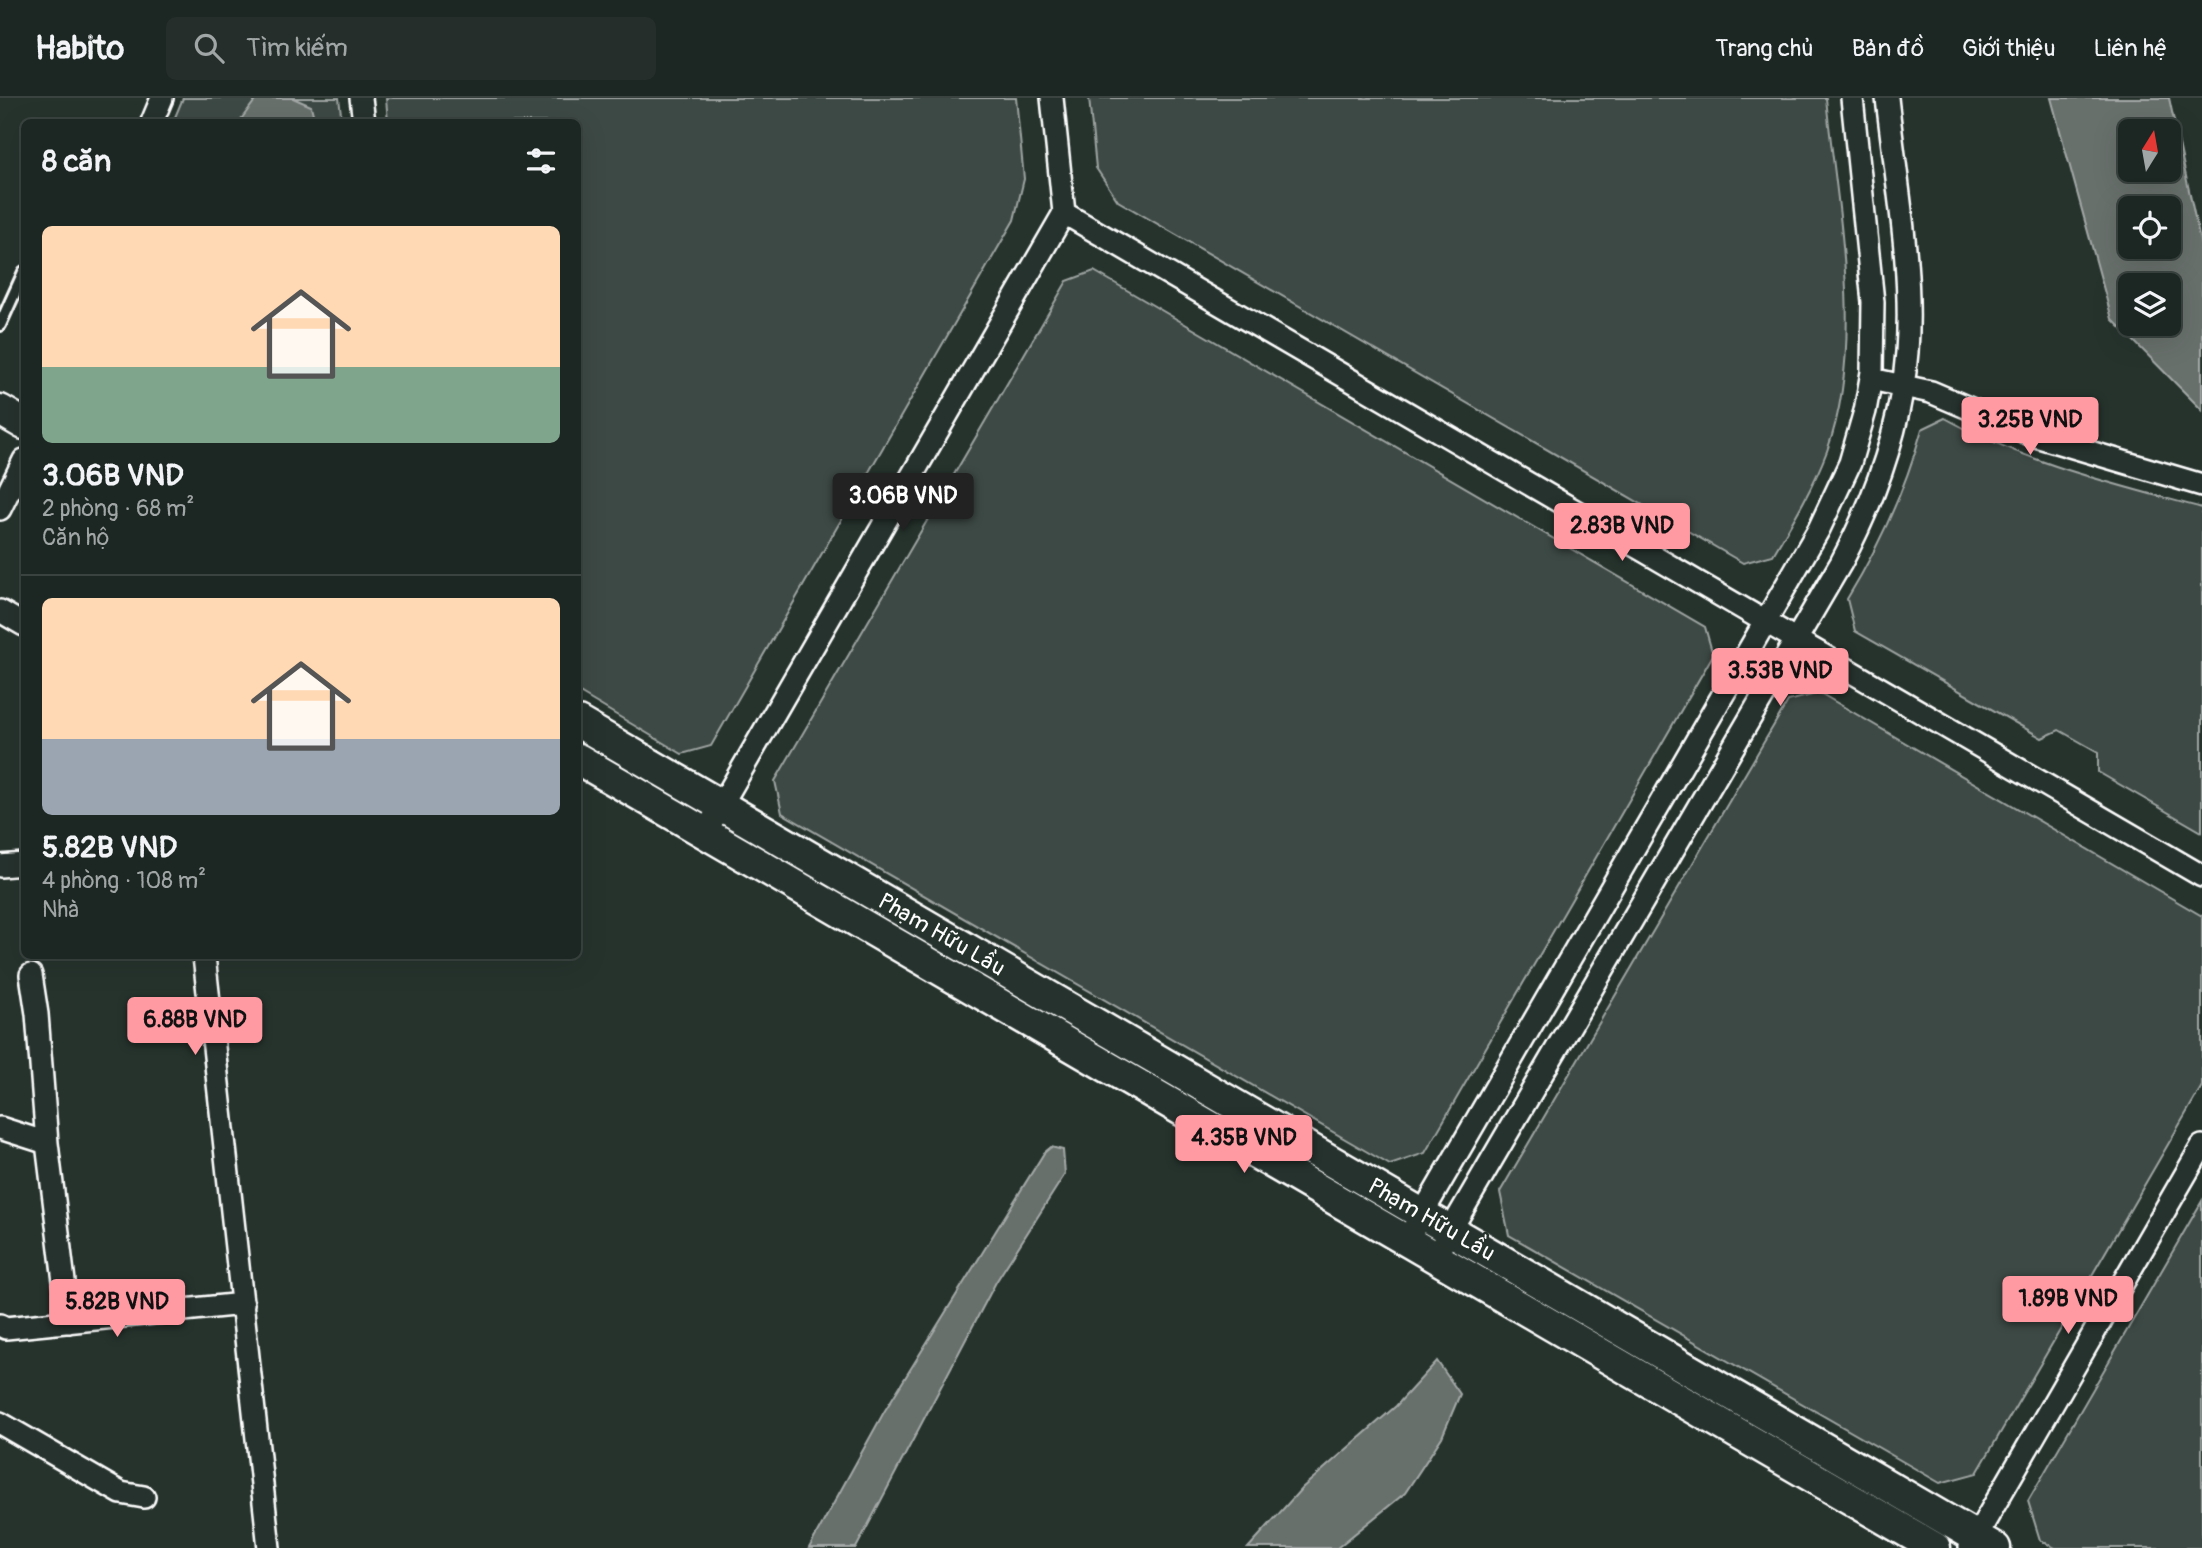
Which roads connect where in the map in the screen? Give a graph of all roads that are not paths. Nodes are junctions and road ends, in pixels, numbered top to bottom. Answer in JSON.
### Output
{"nodes":[{"id":1,"x":162,"y":98,"type":"edge"},
{"id":2,"x":361,"y":98,"type":"edge"},
{"id":3,"x":1052,"y":98,"type":"edge"},
{"id":4,"x":1852,"y":98,"type":"edge"},
{"id":5,"x":1887,"y":98,"type":"edge"},
{"id":6,"x":153,"y":119,"type":"edge"},
{"id":7,"x":364,"y":119,"type":"edge"},
{"id":8,"x":1064,"y":213,"type":"junction"},
{"id":9,"x":21,"y":279,"type":"edge"},
{"id":10,"x":0,"y":325,"type":"edge"},
{"id":11,"x":1871,"y":379,"type":"junction"},
{"id":12,"x":1903,"y":385,"type":"junction"},
{"id":13,"x":0,"y":410,"type":"edge"},
{"id":14,"x":21,"y":422,"type":"edge"},
{"id":15,"x":21,"y":466,"type":"edge"},
{"id":16,"x":2202,"y":485,"type":"edge"},
{"id":17,"x":0,"y":509,"type":"edge"},
{"id":18,"x":0,"y":611,"type":"edge"},
{"id":19,"x":1766,"y":622,"type":"junction"},
{"id":20,"x":21,"y":623,"type":"edge"},
{"id":21,"x":1796,"y":640,"type":"junction"},
{"id":22,"x":581,"y":724,"type":"edge"},
{"id":23,"x":581,"y":761,"type":"edge"},
{"id":24,"x":721,"y":805,"type":"junction"},
{"id":25,"x":705,"y":833,"type":"junction"},
{"id":26,"x":21,"y":864,"type":"edge"},
{"id":27,"x":0,"y":866,"type":"edge"},
{"id":28,"x":2202,"y":876,"type":"edge"},
{"id":29,"x":204,"y":959,"type":"edge"},
{"id":30,"x":31,"y":975,"type":"dead end"},
{"id":31,"x":0,"y":1128,"type":"edge"},
{"id":32,"x":47,"y":1143,"type":"junction"},
{"id":33,"x":2202,"y":1146,"type":"edge"},
{"id":34,"x":1422,"y":1213,"type":"junction"},
{"id":35,"x":1450,"y":1230,"type":"junction"},
{"id":36,"x":1407,"y":1240,"type":"junction"},
{"id":37,"x":1434,"y":1256,"type":"junction"},
{"id":38,"x":243,"y":1304,"type":"junction"},
{"id":39,"x":69,"y":1322,"type":"junction"},
{"id":40,"x":2,"y":1332,"type":"edge"},
{"id":41,"x":0,"y":1423,"type":"edge"},
{"id":42,"x":144,"y":1497,"type":"dead end"},
{"id":43,"x":1980,"y":1544,"type":"edge"},
{"id":44,"x":269,"y":1548,"type":"edge"},
{"id":45,"x":1935,"y":1548,"type":"edge"}],
"edges":[{"from":1,"to":6,"type":"street"},
{"from":2,"to":7,"type":"street"},
{"from":3,"to":8,"type":"street"},
{"from":4,"to":11,"type":"street"},
{"from":5,"to":12,"type":"street"},
{"from":8,"to":19,"type":"street"},
{"from":8,"to":24,"type":"street"},
{"from":9,"to":10,"type":"lane"},
{"from":11,"to":12,"type":"street"},
{"from":11,"to":19,"type":"street"},
{"from":12,"to":16,"type":"street"},
{"from":12,"to":21,"type":"street"},
{"from":13,"to":14,"type":"main road"},
{"from":15,"to":17,"type":"street"},
{"from":18,"to":20,"type":"street"},
{"from":19,"to":21,"type":"street"},
{"from":19,"to":34,"type":"street"},
{"from":21,"to":28,"type":"street"},
{"from":21,"to":35,"type":"street"},
{"from":22,"to":24,"type":"main road","name":"Phạm Hữu Lầu"},
{"from":23,"to":25,"type":"main road","name":"Phạm Hữu Lầu"},
{"from":24,"to":25,"type":"street"},
{"from":24,"to":34,"type":"main road","name":"Phạm Hữu Lầu"},
{"from":25,"to":36,"type":"main road","name":"Phạm Hữu Lầu"},
{"from":26,"to":27,"type":"street"},
{"from":29,"to":38,"type":"street"},
{"from":30,"to":32,"type":"street"},
{"from":31,"to":32,"type":"street"},
{"from":32,"to":39,"type":"street"},
{"from":33,"to":43,"type":"street"},
{"from":34,"to":35,"type":"main road","name":"Phạm Hữu Lầu"},
{"from":34,"to":36,"type":"street"},
{"from":35,"to":37,"type":"street"},
{"from":35,"to":43,"type":"main road","name":"Phạm Hữu Lầu"},
{"from":36,"to":37,"type":"main road","name":"Phạm Hữu Lầu"},
{"from":37,"to":45,"type":"main road","name":"Phạm Hữu Lầu"},
{"from":38,"to":39,"type":"street"},
{"from":38,"to":44,"type":"street"},
{"from":39,"to":40,"type":"street"},
{"from":41,"to":42,"type":"street"}]}
